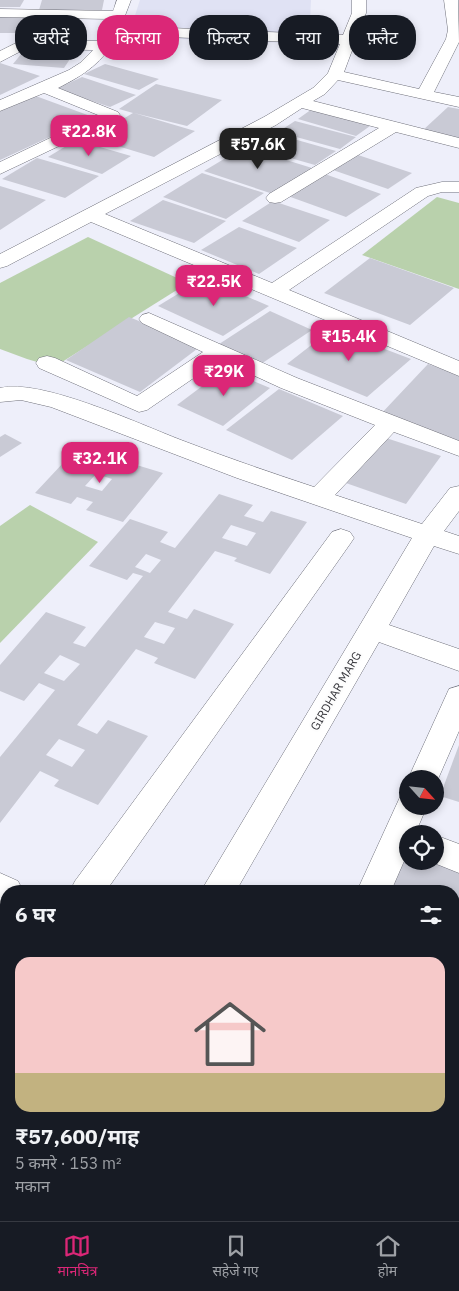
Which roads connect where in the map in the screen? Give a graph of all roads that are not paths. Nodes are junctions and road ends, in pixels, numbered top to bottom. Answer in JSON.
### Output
{"nodes":[{"id":1,"x":35,"y":0,"type":"edge"},
{"id":2,"x":124,"y":0,"type":"edge"},
{"id":3,"x":359,"y":0,"type":"edge"},
{"id":4,"x":451,"y":0,"type":"edge"},
{"id":5,"x":0,"y":13,"type":"edge"},
{"id":6,"x":28,"y":13,"type":"junction"},
{"id":7,"x":118,"y":14,"type":"joint"},
{"id":8,"x":179,"y":33,"type":"edge"},
{"id":9,"x":348,"y":40,"type":"junction"},
{"id":10,"x":97,"y":46,"type":"edge"},
{"id":11,"x":97,"y":55,"type":"edge"},
{"id":12,"x":0,"y":57,"type":"edge"},
{"id":13,"x":442,"y":62,"type":"junction"},
{"id":14,"x":459,"y":64,"type":"edge"},
{"id":15,"x":335,"y":75,"type":"junction"},
{"id":16,"x":42,"y":87,"type":"junction"},
{"id":17,"x":424,"y":94,"type":"junction"},
{"id":18,"x":459,"y":102,"type":"edge"},
{"id":19,"x":300,"y":103,"type":"junction"},
{"id":20,"x":0,"y":106,"type":"edge"},
{"id":21,"x":393,"y":127,"type":"junction"},
{"id":22,"x":459,"y":144,"type":"edge"},
{"id":23,"x":0,"y":169,"type":"edge"},
{"id":24,"x":459,"y":188,"type":"edge"},
{"id":25,"x":275,"y":198,"type":"dead end"},
{"id":26,"x":91,"y":215,"type":"junction"},
{"id":27,"x":0,"y":262,"type":"edge"},
{"id":28,"x":274,"y":291,"type":"junction"},
{"id":29,"x":149,"y":319,"type":"dead end"},
{"id":30,"x":218,"y":351,"type":"junction"},
{"id":31,"x":48,"y":362,"type":"dead end"},
{"id":32,"x":459,"y":369,"type":"edge"},
{"id":33,"x":0,"y":395,"type":"edge"},
{"id":34,"x":390,"y":423,"type":"junction"},
{"id":35,"x":459,"y":450,"type":"edge"},
{"id":36,"x":459,"y":494,"type":"edge"},
{"id":37,"x":319,"y":498,"type":"junction"},
{"id":38,"x":428,"y":534,"type":"junction"},
{"id":39,"x":341,"y":538,"type":"dead end"},
{"id":40,"x":459,"y":545,"type":"edge"},
{"id":41,"x":371,"y":629,"type":"junction"},
{"id":42,"x":459,"y":660,"type":"edge"},
{"id":43,"x":459,"y":697,"type":"edge"},
{"id":44,"x":427,"y":770,"type":"edge"},
{"id":45,"x":399,"y":841,"type":"edge"},
{"id":46,"x":444,"y":853,"type":"edge"},
{"id":47,"x":459,"y":859,"type":"edge"},
{"id":48,"x":91,"y":885,"type":"edge"},
{"id":49,"x":222,"y":885,"type":"edge"},
{"id":50,"x":377,"y":885,"type":"edge"}],
"edges":[{"from":1,"to":6,"type":"street"},
{"from":2,"to":7,"type":"street"},
{"from":3,"to":9,"type":"street"},
{"from":4,"to":13,"type":"street"},
{"from":5,"to":6,"type":"street"},
{"from":6,"to":7,"type":"street"},
{"from":8,"to":9,"type":"street"},
{"from":9,"to":15,"type":"street"},
{"from":10,"to":12,"type":"street"},
{"from":11,"to":16,"type":"street"},
{"from":13,"to":14,"type":"street"},
{"from":13,"to":17,"type":"street"},
{"from":15,"to":17,"type":"street"},
{"from":15,"to":19,"type":"street"},
{"from":16,"to":20,"type":"street"},
{"from":16,"to":23,"type":"street"},
{"from":17,"to":18,"type":"street"},
{"from":19,"to":21,"type":"street"},
{"from":19,"to":26,"type":"street"},
{"from":21,"to":22,"type":"street"},
{"from":21,"to":25,"type":"street"},
{"from":24,"to":28,"type":"street"},
{"from":26,"to":27,"type":"street"},
{"from":26,"to":28,"type":"street"},
{"from":28,"to":32,"type":"street"},
{"from":29,"to":30,"type":"street"},
{"from":30,"to":31,"type":"street"},
{"from":30,"to":34,"type":"street"},
{"from":33,"to":37,"type":"street"},
{"from":34,"to":35,"type":"street"},
{"from":34,"to":37,"type":"street"},
{"from":36,"to":38,"type":"street","name":"GIRDHAR MARG"},
{"from":37,"to":38,"type":"street"},
{"from":38,"to":40,"type":"street"},
{"from":38,"to":41,"type":"street","name":"GIRDHAR MARG"},
{"from":39,"to":48,"type":"street"},
{"from":41,"to":42,"type":"street"},
{"from":41,"to":49,"type":"street","name":"GIRDHAR MARG"},
{"from":43,"to":44,"type":"street"},
{"from":45,"to":50,"type":"street"},
{"from":46,"to":47,"type":"street"}]}
